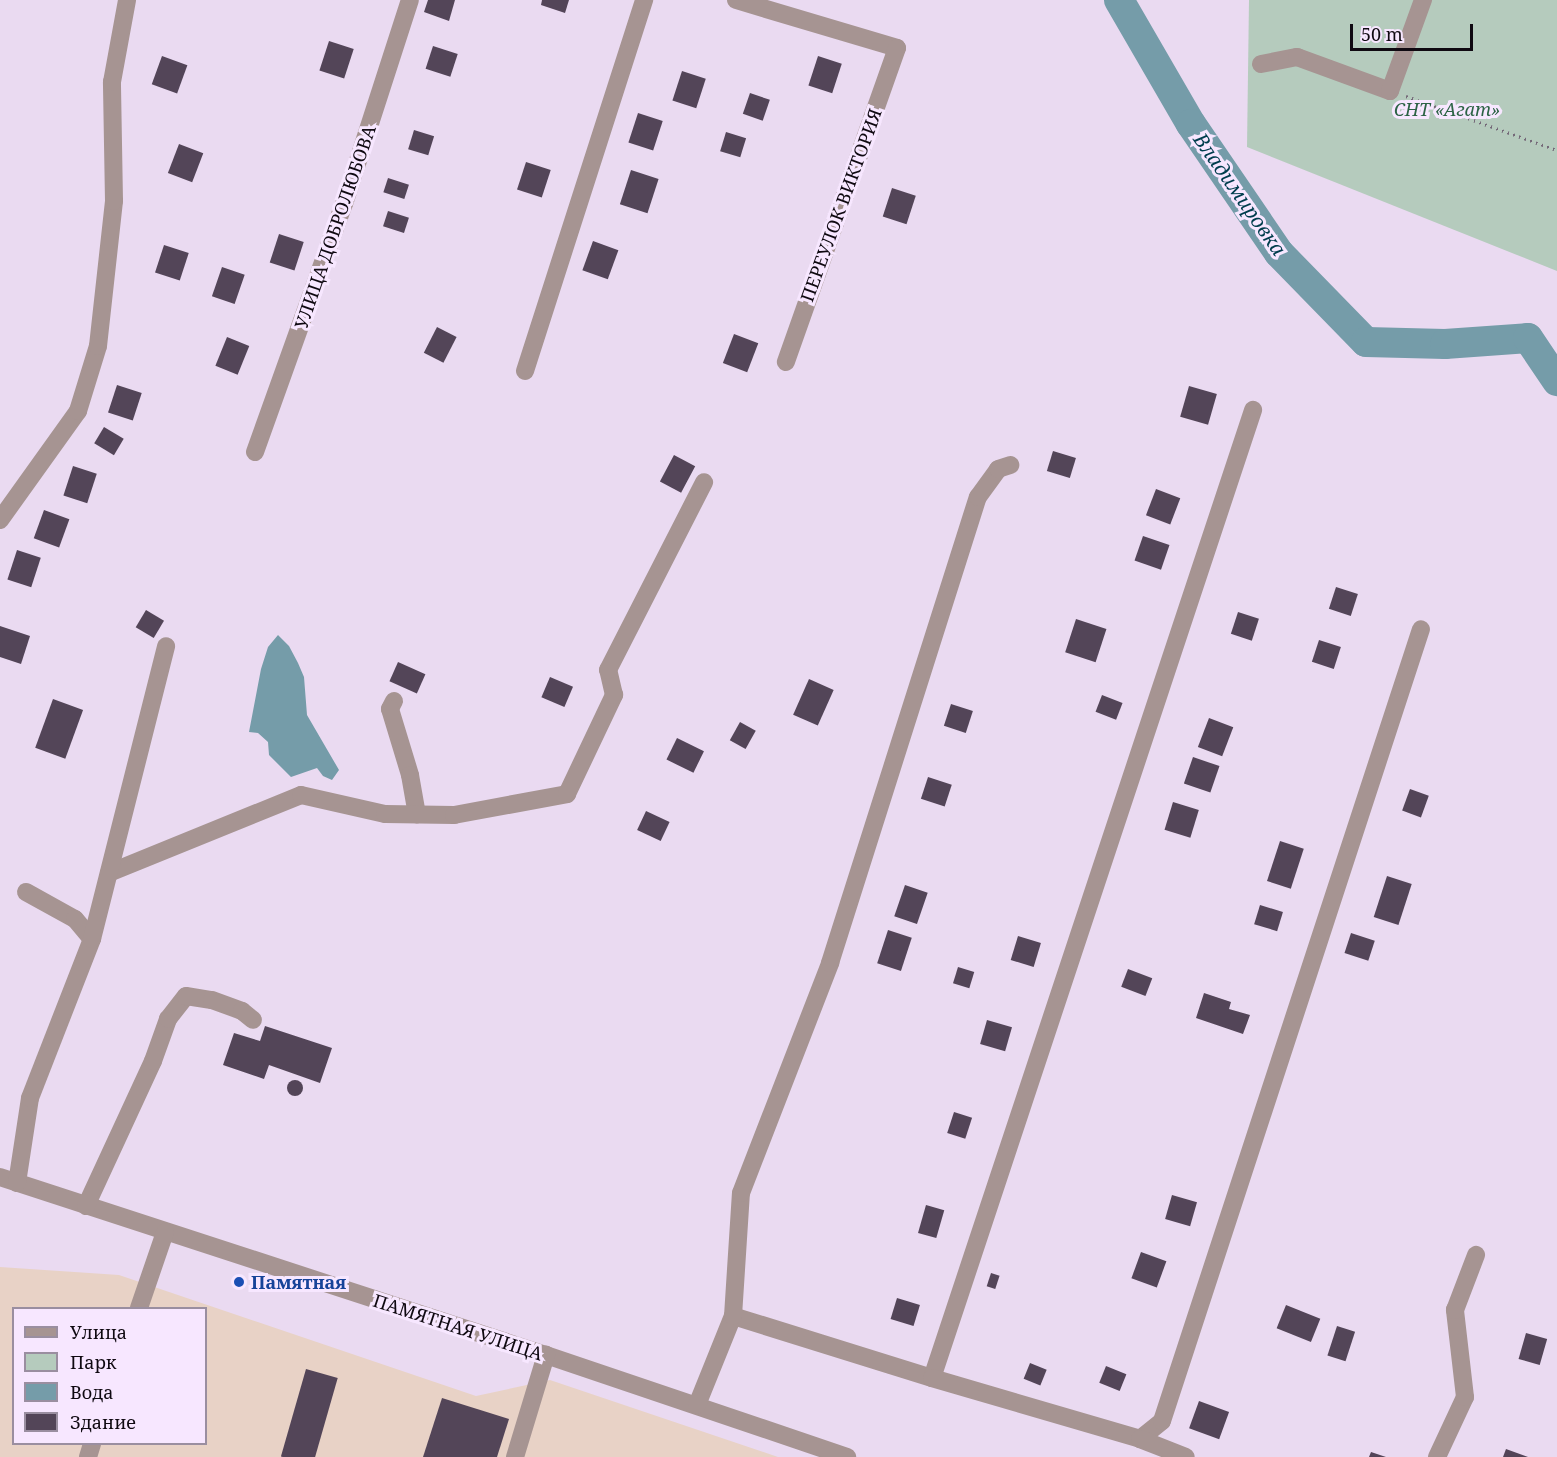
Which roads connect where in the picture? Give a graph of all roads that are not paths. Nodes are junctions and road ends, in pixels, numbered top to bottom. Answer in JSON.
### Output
{"nodes":[{"id":1,"x":127,"y":0,"type":"edge"},
{"id":2,"x":410,"y":0,"type":"edge"},
{"id":3,"x":644,"y":0,"type":"edge"},
{"id":4,"x":736,"y":0,"type":"edge"},
{"id":5,"x":1423,"y":0,"type":"edge"},
{"id":6,"x":1261,"y":64,"type":"dead end"},
{"id":7,"x":786,"y":362,"type":"dead end"},
{"id":8,"x":525,"y":371,"type":"dead end"},
{"id":9,"x":1253,"y":410,"type":"dead end"},
{"id":10,"x":255,"y":452,"type":"dead end"},
{"id":11,"x":1010,"y":465,"type":"dead end"},
{"id":12,"x":704,"y":482,"type":"dead end"},
{"id":13,"x":0,"y":520,"type":"edge"},
{"id":14,"x":1421,"y":629,"type":"dead end"},
{"id":15,"x":166,"y":646,"type":"dead end"},
{"id":16,"x":394,"y":701,"type":"dead end"},
{"id":17,"x":417,"y":814,"type":"junction"},
{"id":18,"x":109,"y":873,"type":"junction"},
{"id":19,"x":26,"y":892,"type":"dead end"},
{"id":20,"x":92,"y":939,"type":"junction"},
{"id":21,"x":254,"y":1020,"type":"dead end"},
{"id":22,"x":8,"y":1180,"type":"edge"},
{"id":23,"x":86,"y":1206,"type":"junction"},
{"id":24,"x":165,"y":1232,"type":"junction"},
{"id":25,"x":1476,"y":1255,"type":"dead end"},
{"id":26,"x":139,"y":1307,"type":"edge"},
{"id":27,"x":734,"y":1316,"type":"junction"},
{"id":28,"x":546,"y":1355,"type":"junction"},
{"id":29,"x":932,"y":1378,"type":"junction"},
{"id":30,"x":697,"y":1405,"type":"junction"},
{"id":31,"x":1140,"y":1439,"type":"junction"},
{"id":32,"x":515,"y":1457,"type":"edge"},
{"id":33,"x":847,"y":1457,"type":"edge"},
{"id":34,"x":1186,"y":1457,"type":"edge"},
{"id":35,"x":1437,"y":1457,"type":"edge"}],
"edges":[{"from":1,"to":13,"type":"street"},
{"from":2,"to":10,"type":"street","name":"УЛИЦА ДОБРОЛЮБОВА"},
{"from":3,"to":8,"type":"street"},
{"from":4,"to":7,"type":"street","name":"ПЕРЕУЛОК ВИКТОРИЯ"},
{"from":5,"to":6,"type":"street"},
{"from":9,"to":29,"type":"street"},
{"from":11,"to":27,"type":"street"},
{"from":12,"to":17,"type":"street"},
{"from":14,"to":31,"type":"street"},
{"from":15,"to":18,"type":"street"},
{"from":16,"to":17,"type":"street"},
{"from":17,"to":18,"type":"street"},
{"from":18,"to":20,"type":"street"},
{"from":19,"to":20,"type":"street"},
{"from":20,"to":22,"type":"street"},
{"from":21,"to":23,"type":"street"},
{"from":22,"to":23,"type":"street","name":"ПАМЯТНАЯ УЛИЦА"},
{"from":23,"to":24,"type":"street","name":"ПАМЯТНАЯ УЛИЦА"},
{"from":24,"to":26,"type":"street"},
{"from":24,"to":28,"type":"street","name":"ПАМЯТНАЯ УЛИЦА"},
{"from":25,"to":35,"type":"street"},
{"from":27,"to":29,"type":"street"},
{"from":27,"to":30,"type":"street"},
{"from":28,"to":30,"type":"street","name":"ПАМЯТНАЯ УЛИЦА"},
{"from":28,"to":32,"type":"street"},
{"from":29,"to":31,"type":"street"},
{"from":30,"to":33,"type":"street","name":"ПАМЯТНАЯ УЛИЦА"},
{"from":31,"to":34,"type":"street"}]}
